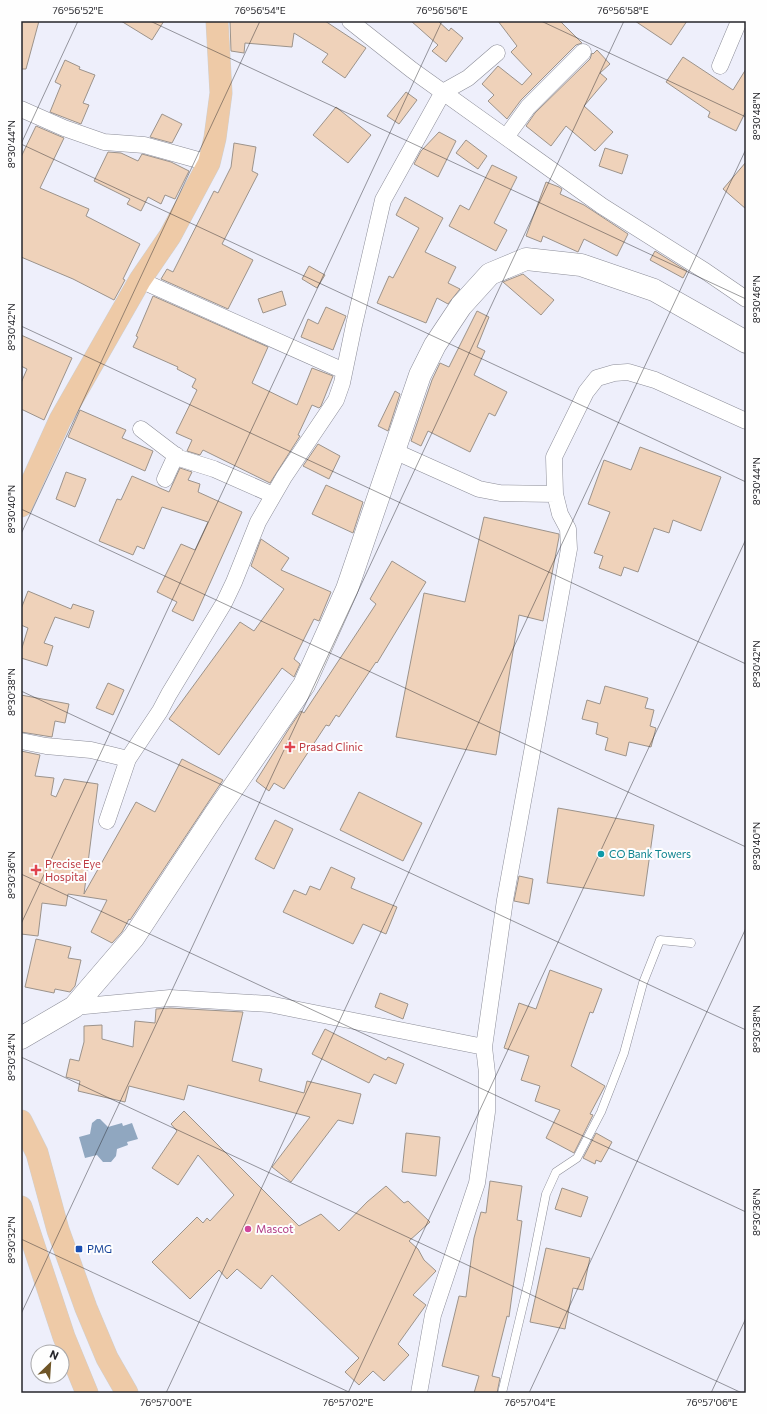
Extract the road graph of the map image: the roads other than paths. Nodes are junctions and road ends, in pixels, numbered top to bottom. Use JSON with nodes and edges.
{"nodes":[{"id":1,"x":216,"y":21,"type":"edge"},
{"id":2,"x":350,"y":21,"type":"edge"},
{"id":3,"x":739,"y":21,"type":"edge"},
{"id":4,"x":583,"y":52,"type":"dead end"},
{"id":5,"x":497,"y":53,"type":"dead end"},
{"id":6,"x":720,"y":66,"type":"dead end"},
{"id":7,"x":444,"y":92,"type":"junction"},
{"id":8,"x":21,"y":108,"type":"edge"},
{"id":9,"x":506,"y":137,"type":"junction"},
{"id":10,"x":209,"y":163,"type":"junction"},
{"id":11,"x":140,"y":280,"type":"junction"},
{"id":12,"x":746,"y":299,"type":"edge"},
{"id":13,"x":746,"y":342,"type":"edge"},
{"id":14,"x":344,"y":371,"type":"junction"},
{"id":15,"x":746,"y":421,"type":"edge"},
{"id":16,"x":141,"y":429,"type":"dead end"},
{"id":17,"x":394,"y":451,"type":"junction"},
{"id":18,"x":176,"y":456,"type":"junction"},
{"id":19,"x":165,"y":479,"type":"dead end"},
{"id":20,"x":555,"y":494,"type":"junction"},
{"id":21,"x":273,"y":495,"type":"junction"},
{"id":22,"x":21,"y":506,"type":"edge"},
{"id":23,"x":21,"y":741,"type":"edge"},
{"id":24,"x":128,"y":759,"type":"junction"},
{"id":25,"x":107,"y":821,"type":"dead end"},
{"id":26,"x":691,"y":943,"type":"dead end"},
{"id":27,"x":74,"y":1007,"type":"junction"},
{"id":28,"x":21,"y":1038,"type":"edge"},
{"id":29,"x":484,"y":1047,"type":"junction"},
{"id":30,"x":21,"y":1121,"type":"edge"},
{"id":31,"x":21,"y":1207,"type":"edge"},
{"id":32,"x":87,"y":1393,"type":"edge"},
{"id":33,"x":127,"y":1393,"type":"edge"},
{"id":34,"x":419,"y":1393,"type":"edge"},
{"id":35,"x":502,"y":1393,"type":"edge"}],
"edges":[{"from":1,"to":10,"type":"main road"},
{"from":2,"to":7,"type":"street"},
{"from":3,"to":6,"type":"street"},
{"from":4,"to":9,"type":"street"},
{"from":5,"to":7,"type":"street"},
{"from":7,"to":9,"type":"street"},
{"from":7,"to":14,"type":"street"},
{"from":8,"to":10,"type":"street"},
{"from":9,"to":12,"type":"street"},
{"from":10,"to":11,"type":"main road"},
{"from":11,"to":14,"type":"street"},
{"from":11,"to":22,"type":"main road"},
{"from":13,"to":17,"type":"street"},
{"from":14,"to":21,"type":"street"},
{"from":15,"to":20,"type":"street"},
{"from":16,"to":18,"type":"street"},
{"from":17,"to":20,"type":"street"},
{"from":17,"to":27,"type":"street"},
{"from":18,"to":19,"type":"street"},
{"from":18,"to":21,"type":"street"},
{"from":20,"to":29,"type":"street"},
{"from":21,"to":24,"type":"street"},
{"from":23,"to":24,"type":"street"},
{"from":24,"to":25,"type":"street"},
{"from":26,"to":35,"type":"lane"},
{"from":27,"to":28,"type":"street"},
{"from":27,"to":29,"type":"street"},
{"from":29,"to":34,"type":"street"},
{"from":30,"to":33,"type":"main road"},
{"from":31,"to":32,"type":"main road"}]}
